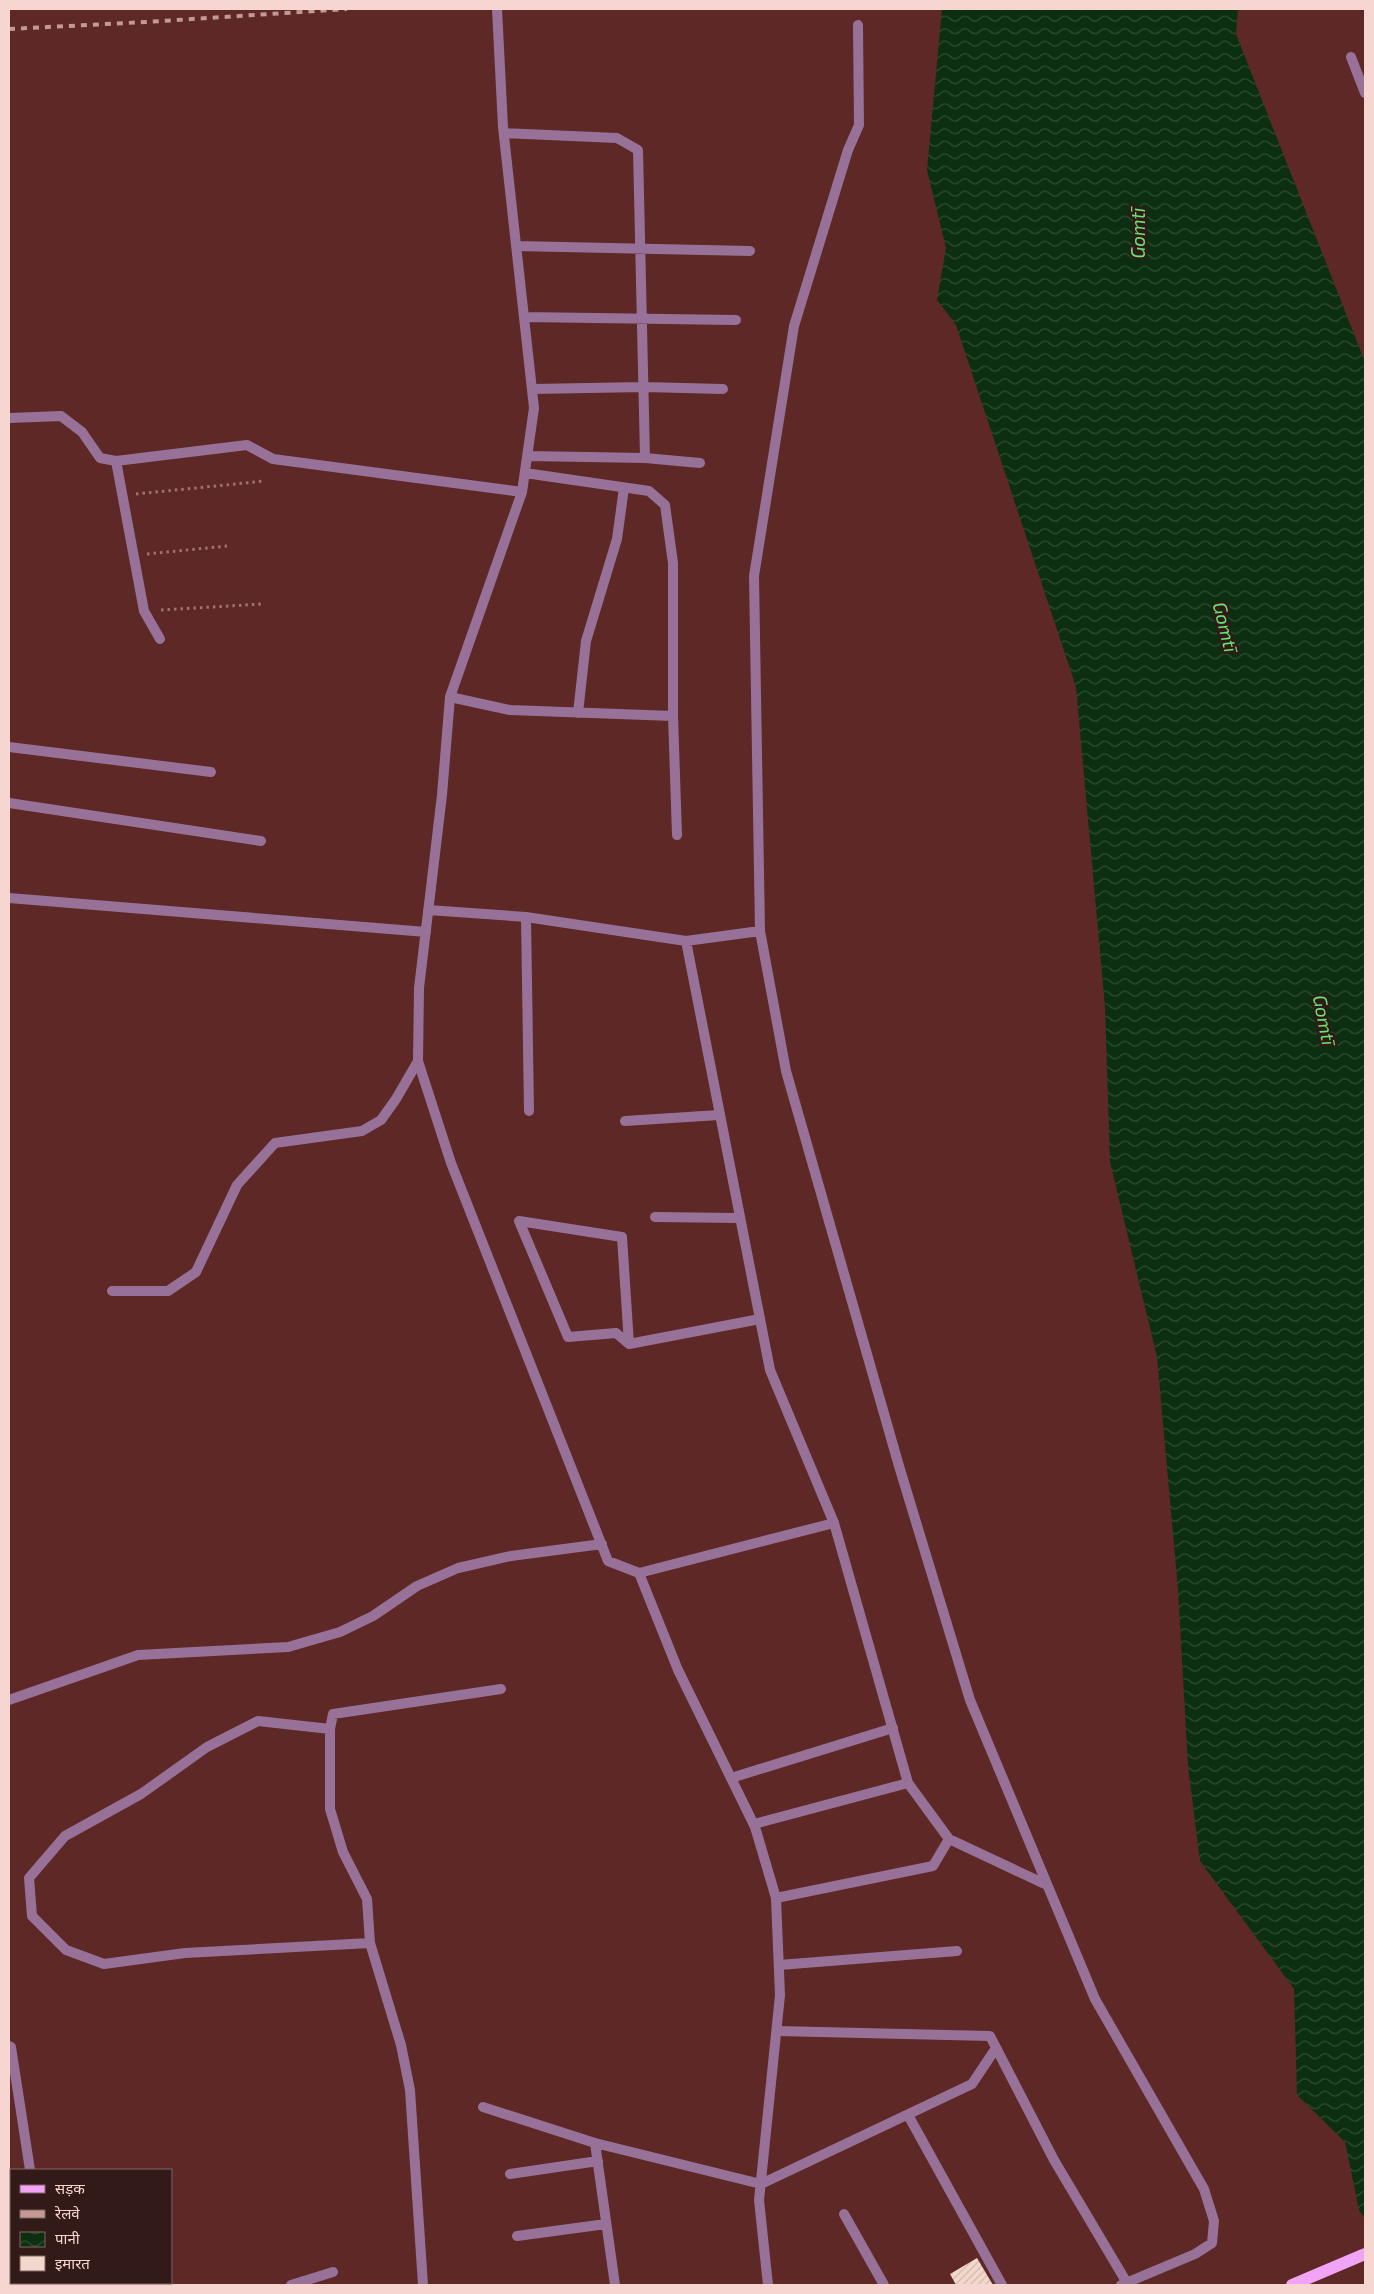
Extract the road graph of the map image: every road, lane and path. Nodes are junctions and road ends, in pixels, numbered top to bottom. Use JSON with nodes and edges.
{"nodes":[{"id":1,"x":497,"y":9,"type":"edge"},
{"id":2,"x":858,"y":25,"type":"dead end"},
{"id":3,"x":1351,"y":57,"type":"dead end"},
{"id":4,"x":1365,"y":93,"type":"edge"},
{"id":5,"x":504,"y":133,"type":"junction"},
{"id":6,"x":516,"y":246,"type":"junction"},
{"id":7,"x":640,"y":249,"type":"junction"},
{"id":8,"x":750,"y":251,"type":"dead end"},
{"id":9,"x":524,"y":317,"type":"junction"},
{"id":10,"x":642,"y":317,"type":"junction"},
{"id":11,"x":736,"y":320,"type":"dead end"},
{"id":12,"x":644,"y":387,"type":"junction"},
{"id":13,"x":532,"y":389,"type":"junction"},
{"id":14,"x":723,"y":389,"type":"dead end"},
{"id":15,"x":9,"y":418,"type":"edge"},
{"id":16,"x":528,"y":456,"type":"junction"},
{"id":17,"x":645,"y":458,"type":"junction"},
{"id":18,"x":116,"y":461,"type":"junction"},
{"id":19,"x":700,"y":463,"type":"dead end"},
{"id":20,"x":525,"y":473,"type":"junction"},
{"id":21,"x":265,"y":481,"type":"dead end"},
{"id":22,"x":624,"y":488,"type":"junction"},
{"id":23,"x":522,"y":492,"type":"junction"},
{"id":24,"x":123,"y":496,"type":"junction"},
{"id":25,"x":227,"y":546,"type":"dead end"},
{"id":26,"x":134,"y":555,"type":"junction"},
{"id":27,"x":262,"y":604,"type":"dead end"},
{"id":28,"x":144,"y":611,"type":"junction"},
{"id":29,"x":160,"y":639,"type":"dead end"},
{"id":30,"x":450,"y":697,"type":"junction"},
{"id":31,"x":578,"y":713,"type":"junction"},
{"id":32,"x":673,"y":716,"type":"junction"},
{"id":33,"x":9,"y":747,"type":"edge"},
{"id":34,"x":211,"y":772,"type":"dead end"},
{"id":35,"x":9,"y":803,"type":"edge"},
{"id":36,"x":677,"y":835,"type":"dead end"},
{"id":37,"x":260,"y":841,"type":"dead end"},
{"id":38,"x":9,"y":898,"type":"edge"},
{"id":39,"x":428,"y":910,"type":"junction"},
{"id":40,"x":526,"y":917,"type":"junction"},
{"id":41,"x":760,"y":931,"type":"junction"},
{"id":42,"x":426,"y":932,"type":"junction"},
{"id":43,"x":686,"y":940,"type":"junction"},
{"id":44,"x":418,"y":1060,"type":"junction"},
{"id":45,"x":529,"y":1111,"type":"dead end"},
{"id":46,"x":719,"y":1115,"type":"junction"},
{"id":47,"x":625,"y":1121,"type":"dead end"},
{"id":48,"x":655,"y":1217,"type":"dead end"},
{"id":49,"x":739,"y":1218,"type":"junction"},
{"id":50,"x":112,"y":1291,"type":"dead end"},
{"id":51,"x":760,"y":1319,"type":"junction"},
{"id":52,"x":628,"y":1344,"type":"junction"},
{"id":53,"x":834,"y":1523,"type":"junction"},
{"id":54,"x":602,"y":1544,"type":"junction"},
{"id":55,"x":639,"y":1573,"type":"junction"},
{"id":56,"x":501,"y":1689,"type":"dead end"},
{"id":57,"x":9,"y":1700,"type":"edge"},
{"id":58,"x":892,"y":1728,"type":"junction"},
{"id":59,"x":330,"y":1729,"type":"junction"},
{"id":60,"x":732,"y":1778,"type":"junction"},
{"id":61,"x":908,"y":1782,"type":"junction"},
{"id":62,"x":754,"y":1824,"type":"junction"},
{"id":63,"x":949,"y":1839,"type":"junction"},
{"id":64,"x":1048,"y":1885,"type":"junction"},
{"id":65,"x":776,"y":1898,"type":"junction"},
{"id":66,"x":370,"y":1943,"type":"junction"},
{"id":67,"x":957,"y":1951,"type":"dead end"},
{"id":68,"x":779,"y":1965,"type":"junction"},
{"id":69,"x":777,"y":2031,"type":"junction"},
{"id":70,"x":9,"y":2046,"type":"edge"},
{"id":71,"x":996,"y":2048,"type":"junction"},
{"id":72,"x":483,"y":2107,"type":"dead end"},
{"id":73,"x":908,"y":2115,"type":"junction"},
{"id":74,"x":595,"y":2143,"type":"junction"},
{"id":75,"x":598,"y":2162,"type":"junction"},
{"id":76,"x":30,"y":2169,"type":"edge"},
{"id":77,"x":510,"y":2174,"type":"dead end"},
{"id":78,"x":761,"y":2184,"type":"junction"},
{"id":79,"x":844,"y":2214,"type":"dead end"},
{"id":80,"x":606,"y":2224,"type":"junction"},
{"id":81,"x":518,"y":2236,"type":"dead end"},
{"id":82,"x":1365,"y":2254,"type":"edge"},
{"id":83,"x":333,"y":2272,"type":"dead end"},
{"id":84,"x":1124,"y":2284,"type":"edge"},
{"id":85,"x":291,"y":2285,"type":"edge"},
{"id":86,"x":423,"y":2285,"type":"edge"},
{"id":87,"x":615,"y":2285,"type":"edge"},
{"id":88,"x":768,"y":2285,"type":"edge"},
{"id":89,"x":884,"y":2285,"type":"edge"},
{"id":90,"x":1002,"y":2285,"type":"edge"},
{"id":91,"x":1292,"y":2285,"type":"edge"}],
"edges":[{"from":1,"to":5,"type":"street"},
{"from":2,"to":41,"type":"street"},
{"from":3,"to":4,"type":"street"},
{"from":5,"to":6,"type":"street"},
{"from":5,"to":7,"type":"street"},
{"from":6,"to":7,"type":"street"},
{"from":6,"to":9,"type":"street"},
{"from":7,"to":8,"type":"street"},
{"from":7,"to":10,"type":"street"},
{"from":9,"to":10,"type":"street"},
{"from":9,"to":13,"type":"street"},
{"from":10,"to":11,"type":"street"},
{"from":10,"to":12,"type":"street"},
{"from":12,"to":13,"type":"street"},
{"from":12,"to":14,"type":"street"},
{"from":12,"to":17,"type":"street"},
{"from":13,"to":16,"type":"street"},
{"from":15,"to":18,"type":"street"},
{"from":16,"to":17,"type":"street"},
{"from":16,"to":20,"type":"street"},
{"from":17,"to":19,"type":"street"},
{"from":18,"to":23,"type":"street"},
{"from":18,"to":24,"type":"street"},
{"from":20,"to":22,"type":"street"},
{"from":20,"to":23,"type":"street"},
{"from":21,"to":24,"type":"path"},
{"from":22,"to":31,"type":"street"},
{"from":22,"to":32,"type":"street"},
{"from":23,"to":30,"type":"street"},
{"from":24,"to":26,"type":"street"},
{"from":25,"to":26,"type":"path"},
{"from":26,"to":28,"type":"street"},
{"from":27,"to":28,"type":"path"},
{"from":28,"to":29,"type":"street"},
{"from":30,"to":31,"type":"street"},
{"from":30,"to":39,"type":"street"},
{"from":31,"to":32,"type":"street"},
{"from":32,"to":36,"type":"street"},
{"from":33,"to":34,"type":"street"},
{"from":35,"to":37,"type":"street"},
{"from":38,"to":42,"type":"street"},
{"from":39,"to":40,"type":"street"},
{"from":39,"to":42,"type":"street"},
{"from":40,"to":43,"type":"street"},
{"from":40,"to":45,"type":"street"},
{"from":41,"to":43,"type":"street"},
{"from":41,"to":64,"type":"street"},
{"from":42,"to":44,"type":"street"},
{"from":43,"to":46,"type":"street"},
{"from":44,"to":50,"type":"street"},
{"from":44,"to":54,"type":"street"},
{"from":46,"to":47,"type":"street"},
{"from":46,"to":49,"type":"street"},
{"from":48,"to":49,"type":"street"},
{"from":49,"to":51,"type":"street"},
{"from":51,"to":52,"type":"street"},
{"from":51,"to":53,"type":"street"},
{"from":52,"to":52,"type":"street"},
{"from":53,"to":55,"type":"street"},
{"from":53,"to":58,"type":"street"},
{"from":54,"to":55,"type":"street"},
{"from":54,"to":57,"type":"street"},
{"from":55,"to":60,"type":"street"},
{"from":56,"to":59,"type":"street"},
{"from":58,"to":60,"type":"street"},
{"from":58,"to":61,"type":"street"},
{"from":59,"to":66,"type":"street"},
{"from":59,"to":66,"type":"street"},
{"from":60,"to":62,"type":"street"},
{"from":61,"to":62,"type":"street"},
{"from":61,"to":63,"type":"street"},
{"from":62,"to":65,"type":"street"},
{"from":63,"to":64,"type":"street"},
{"from":63,"to":65,"type":"street"},
{"from":64,"to":84,"type":"street"},
{"from":65,"to":68,"type":"street"},
{"from":66,"to":86,"type":"street"},
{"from":67,"to":68,"type":"street"},
{"from":68,"to":69,"type":"street"},
{"from":69,"to":71,"type":"street"},
{"from":69,"to":78,"type":"street"},
{"from":70,"to":76,"type":"street"},
{"from":71,"to":73,"type":"street"},
{"from":71,"to":84,"type":"street"},
{"from":72,"to":74,"type":"street"},
{"from":73,"to":78,"type":"street"},
{"from":73,"to":90,"type":"street"},
{"from":74,"to":75,"type":"street"},
{"from":74,"to":78,"type":"street"},
{"from":75,"to":77,"type":"street"},
{"from":75,"to":80,"type":"street"},
{"from":78,"to":88,"type":"street"},
{"from":79,"to":89,"type":"street"},
{"from":80,"to":81,"type":"street"},
{"from":80,"to":87,"type":"street"},
{"from":82,"to":91,"type":"main road"},
{"from":83,"to":85,"type":"street"}]}
